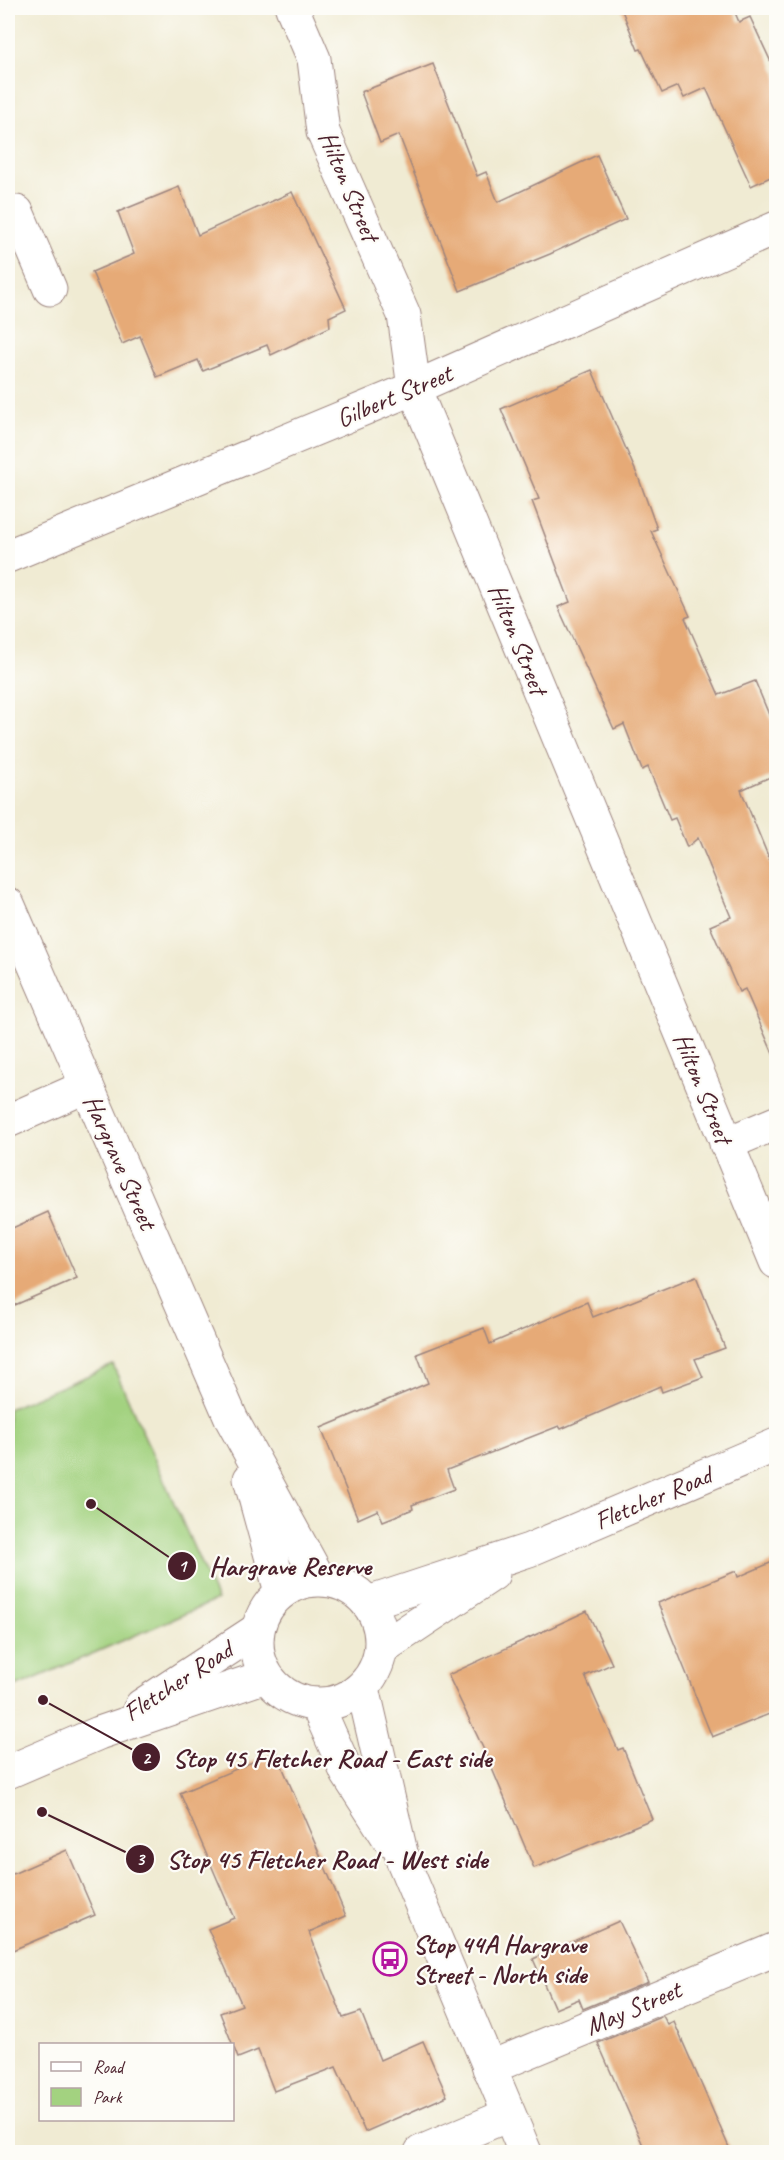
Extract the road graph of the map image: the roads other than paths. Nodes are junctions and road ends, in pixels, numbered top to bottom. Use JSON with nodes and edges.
{"nodes":[{"id":1,"x":292,"y":8,"type":"edge"},
{"id":2,"x":8,"y":217,"type":"edge"},
{"id":3,"x":777,"y":228,"type":"edge"},
{"id":4,"x":50,"y":289,"type":"dead end"},
{"id":5,"x":414,"y":388,"type":"junction"},
{"id":6,"x":8,"y":556,"type":"edge"},
{"id":7,"x":8,"y":904,"type":"edge"},
{"id":8,"x":87,"y":1086,"type":"junction"},
{"id":9,"x":8,"y":1121,"type":"edge"},
{"id":10,"x":777,"y":1124,"type":"edge"},
{"id":11,"x":726,"y":1144,"type":"junction"},
{"id":12,"x":777,"y":1262,"type":"edge"},
{"id":13,"x":232,"y":1420,"type":"junction"},
{"id":14,"x":777,"y":1445,"type":"edge"},
{"id":15,"x":529,"y":1550,"type":"junction"},
{"id":16,"x":319,"y":1579,"type":"junction"},
{"id":17,"x":281,"y":1592,"type":"junction"},
{"id":18,"x":368,"y":1603,"type":"junction"},
{"id":19,"x":257,"y":1630,"type":"junction"},
{"id":20,"x":382,"y":1648,"type":"junction"},
{"id":21,"x":266,"y":1676,"type":"junction"},
{"id":22,"x":363,"y":1688,"type":"junction"},
{"id":23,"x":316,"y":1705,"type":"junction"},
{"id":24,"x":99,"y":1733,"type":"junction"},
{"id":25,"x":8,"y":1772,"type":"edge"},
{"id":26,"x":403,"y":1861,"type":"junction"},
{"id":27,"x":777,"y":1949,"type":"edge"},
{"id":28,"x":489,"y":2068,"type":"junction"},
{"id":29,"x":508,"y":2115,"type":"junction"},
{"id":30,"x":421,"y":2152,"type":"edge"},
{"id":31,"x":525,"y":2152,"type":"edge"}],
"edges":[{"from":1,"to":5,"type":"street","name":"Hilton Street"},
{"from":2,"to":4,"type":"street"},
{"from":3,"to":5,"type":"street","name":"Gilbert Street"},
{"from":5,"to":6,"type":"street","name":"Gilbert Street"},
{"from":5,"to":11,"type":"street","name":"Hilton Street"},
{"from":7,"to":8,"type":"street","name":"Hargrave Street"},
{"from":8,"to":9,"type":"street"},
{"from":8,"to":13,"type":"street","name":"Hargrave Street"},
{"from":10,"to":11,"type":"street"},
{"from":11,"to":12,"type":"street","name":"Hilton Street"},
{"from":13,"to":16,"type":"street","name":"Hargrave Street"},
{"from":13,"to":17,"type":"street","name":"Hargrave Street"},
{"from":14,"to":15,"type":"street","name":"Fletcher Road"},
{"from":15,"to":18,"type":"street","name":"Fletcher Road"},
{"from":15,"to":20,"type":"street","name":"Fletcher Road"},
{"from":16,"to":17,"type":"street"},
{"from":16,"to":18,"type":"street"},
{"from":17,"to":19,"type":"street"},
{"from":18,"to":20,"type":"street"},
{"from":19,"to":21,"type":"street"},
{"from":19,"to":24,"type":"street","name":"Fletcher Road"},
{"from":20,"to":22,"type":"street"},
{"from":21,"to":23,"type":"street"},
{"from":21,"to":24,"type":"street","name":"Fletcher Road"},
{"from":22,"to":23,"type":"street"},
{"from":22,"to":26,"type":"street"},
{"from":23,"to":26,"type":"street"},
{"from":24,"to":25,"type":"street","name":"Fletcher Road"},
{"from":26,"to":28,"type":"street"},
{"from":27,"to":28,"type":"street","name":"May Street"},
{"from":28,"to":29,"type":"street"},
{"from":29,"to":30,"type":"street"},
{"from":29,"to":31,"type":"street"}]}
